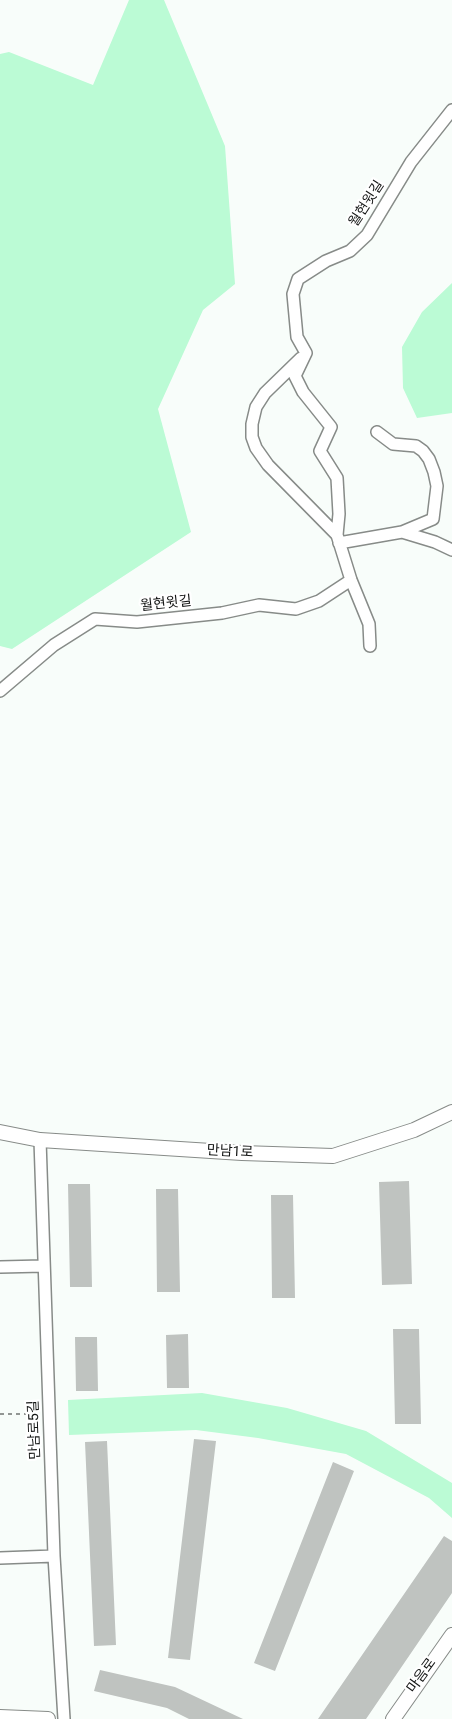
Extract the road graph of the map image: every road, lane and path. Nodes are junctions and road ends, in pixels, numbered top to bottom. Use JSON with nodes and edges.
{"nodes":[{"id":1,"x":452,"y":110,"type":"edge"},
{"id":2,"x":306,"y":353,"type":"junction"},
{"id":3,"x":377,"y":432,"type":"dead end"},
{"id":4,"x":402,"y":532,"type":"junction"},
{"id":5,"x":338,"y":539,"type":"junction"},
{"id":6,"x":452,"y":550,"type":"edge"},
{"id":7,"x":351,"y":580,"type":"junction"},
{"id":8,"x":370,"y":646,"type":"dead end"},
{"id":9,"x":0,"y":691,"type":"edge"},
{"id":10,"x":452,"y":1112,"type":"edge"},
{"id":11,"x":0,"y":1132,"type":"edge"},
{"id":12,"x":40,"y":1140,"type":"junction"},
{"id":13,"x":0,"y":1266,"type":"edge"},
{"id":14,"x":43,"y":1266,"type":"junction"},
{"id":15,"x":0,"y":1414,"type":"edge"},
{"id":16,"x":49,"y":1414,"type":"junction"},
{"id":17,"x":54,"y":1556,"type":"junction"},
{"id":18,"x":0,"y":1558,"type":"edge"},
{"id":19,"x":452,"y":1635,"type":"edge"},
{"id":20,"x":0,"y":1717,"type":"edge"},
{"id":21,"x":48,"y":1719,"type":"edge"},
{"id":22,"x":64,"y":1719,"type":"edge"},
{"id":23,"x":393,"y":1719,"type":"edge"}],
"edges":[{"from":1,"to":2,"type":"street","name":"월현윗길"},
{"from":2,"to":5,"type":"street"},
{"from":2,"to":5,"type":"street"},
{"from":3,"to":4,"type":"street"},
{"from":4,"to":5,"type":"street"},
{"from":4,"to":6,"type":"street"},
{"from":5,"to":7,"type":"street"},
{"from":7,"to":8,"type":"street"},
{"from":7,"to":9,"type":"street","name":"월현윗길"},
{"from":10,"to":12,"type":"street","name":"만남1로"},
{"from":11,"to":12,"type":"street","name":"만남1로"},
{"from":12,"to":14,"type":"street","name":"만남로5길"},
{"from":13,"to":14,"type":"street"},
{"from":14,"to":16,"type":"street","name":"만남로5길"},
{"from":15,"to":16,"type":"path"},
{"from":16,"to":17,"type":"street","name":"만남로5길"},
{"from":17,"to":18,"type":"street"},
{"from":17,"to":22,"type":"street","name":"만남로5길"},
{"from":19,"to":23,"type":"street","name":"마음로"},
{"from":20,"to":21,"type":"street"}]}
